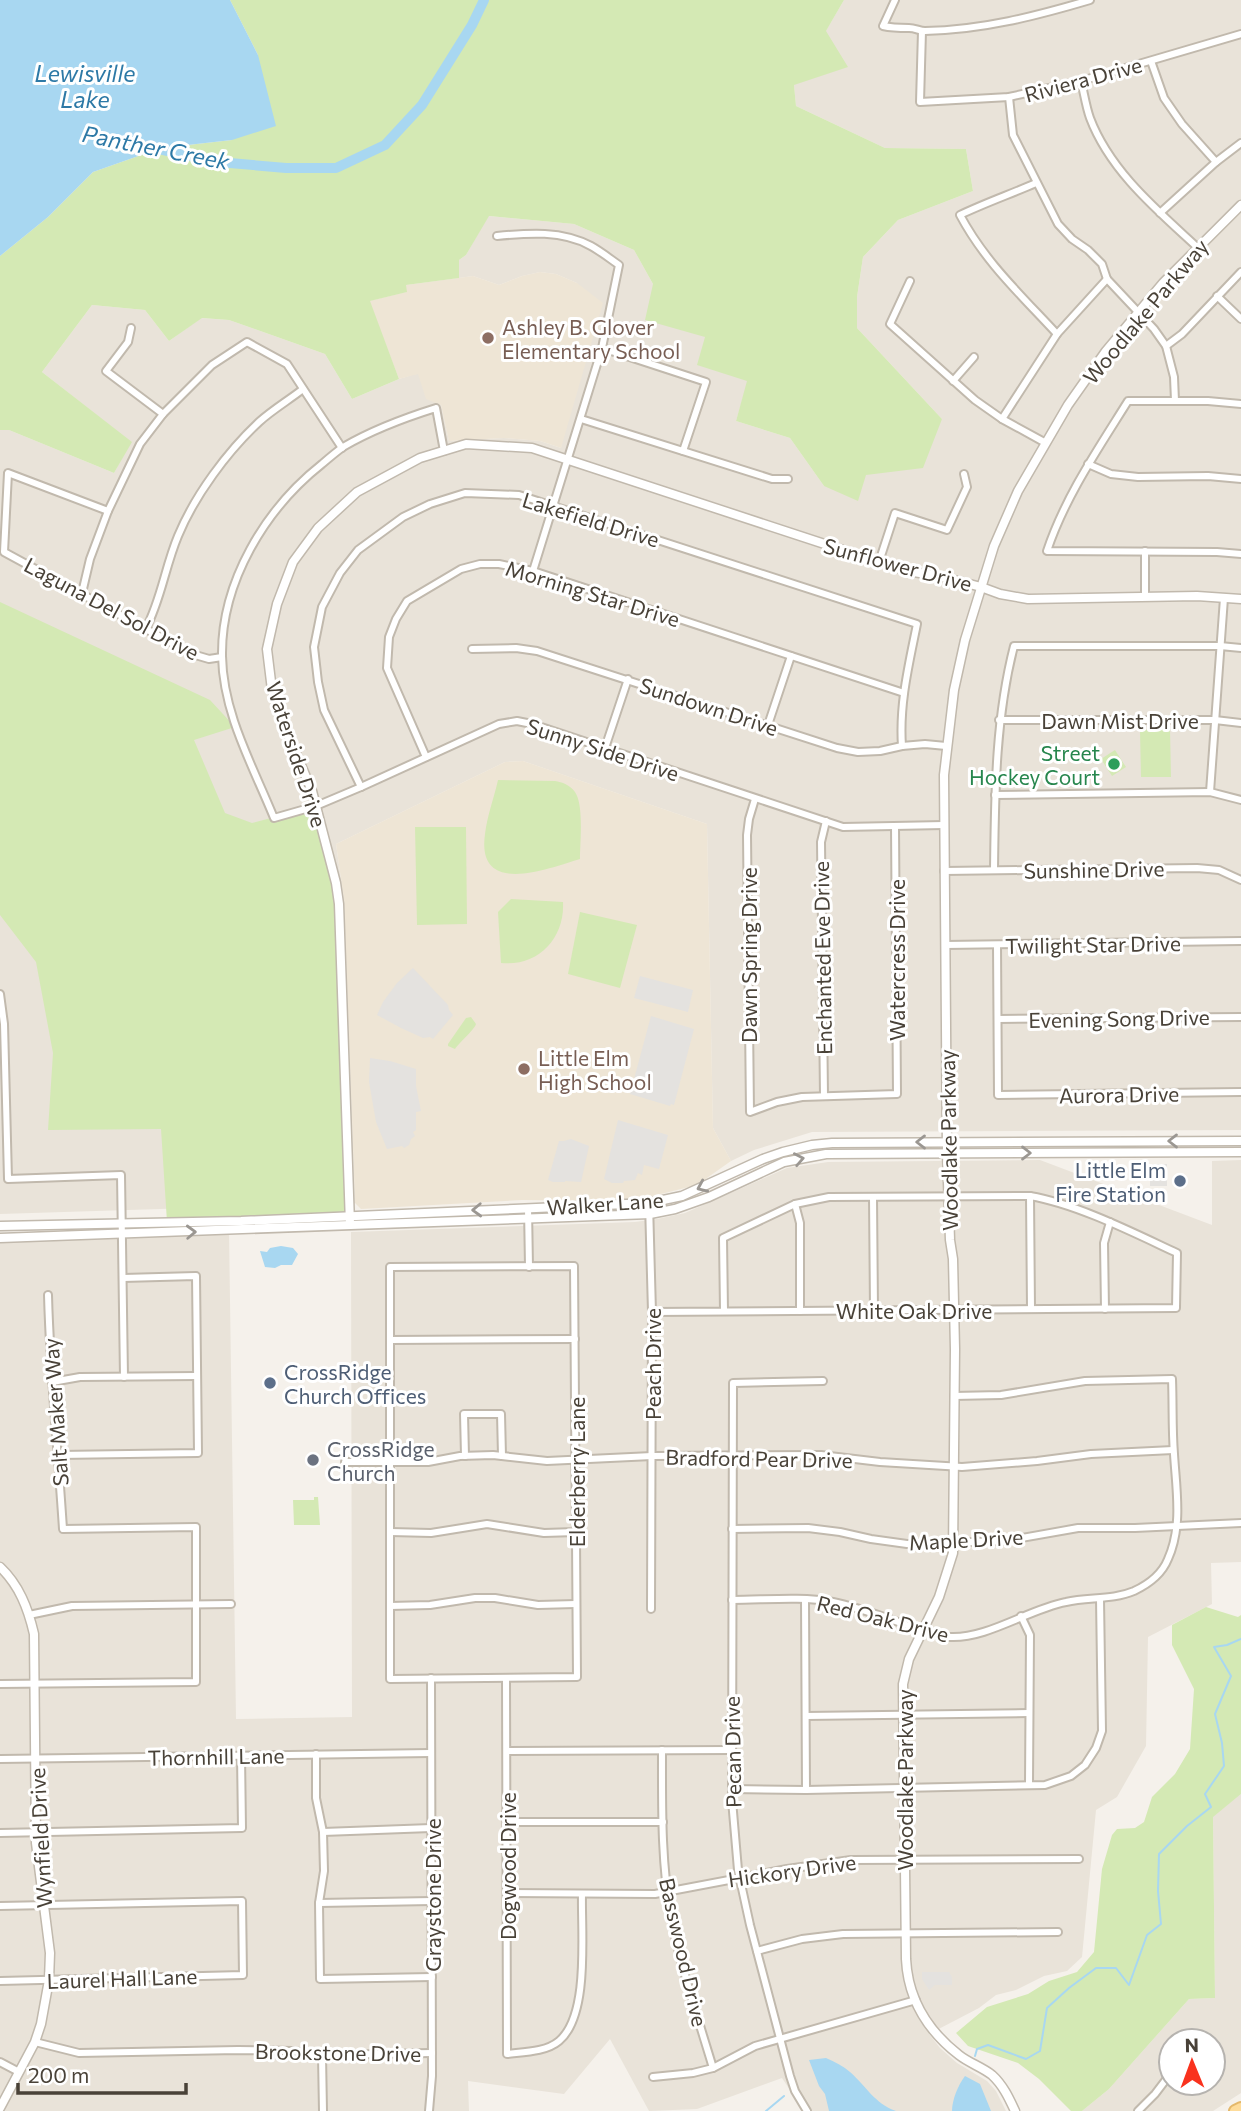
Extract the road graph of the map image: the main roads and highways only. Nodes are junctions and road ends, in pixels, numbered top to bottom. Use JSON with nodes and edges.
{"nodes":[{"id":1,"x":1241,"y":2108,"type":"edge"},
{"id":2,"x":1235,"y":2111,"type":"edge"}],
"edges":[{"from":1,"to":2,"type":"main road"}]}
